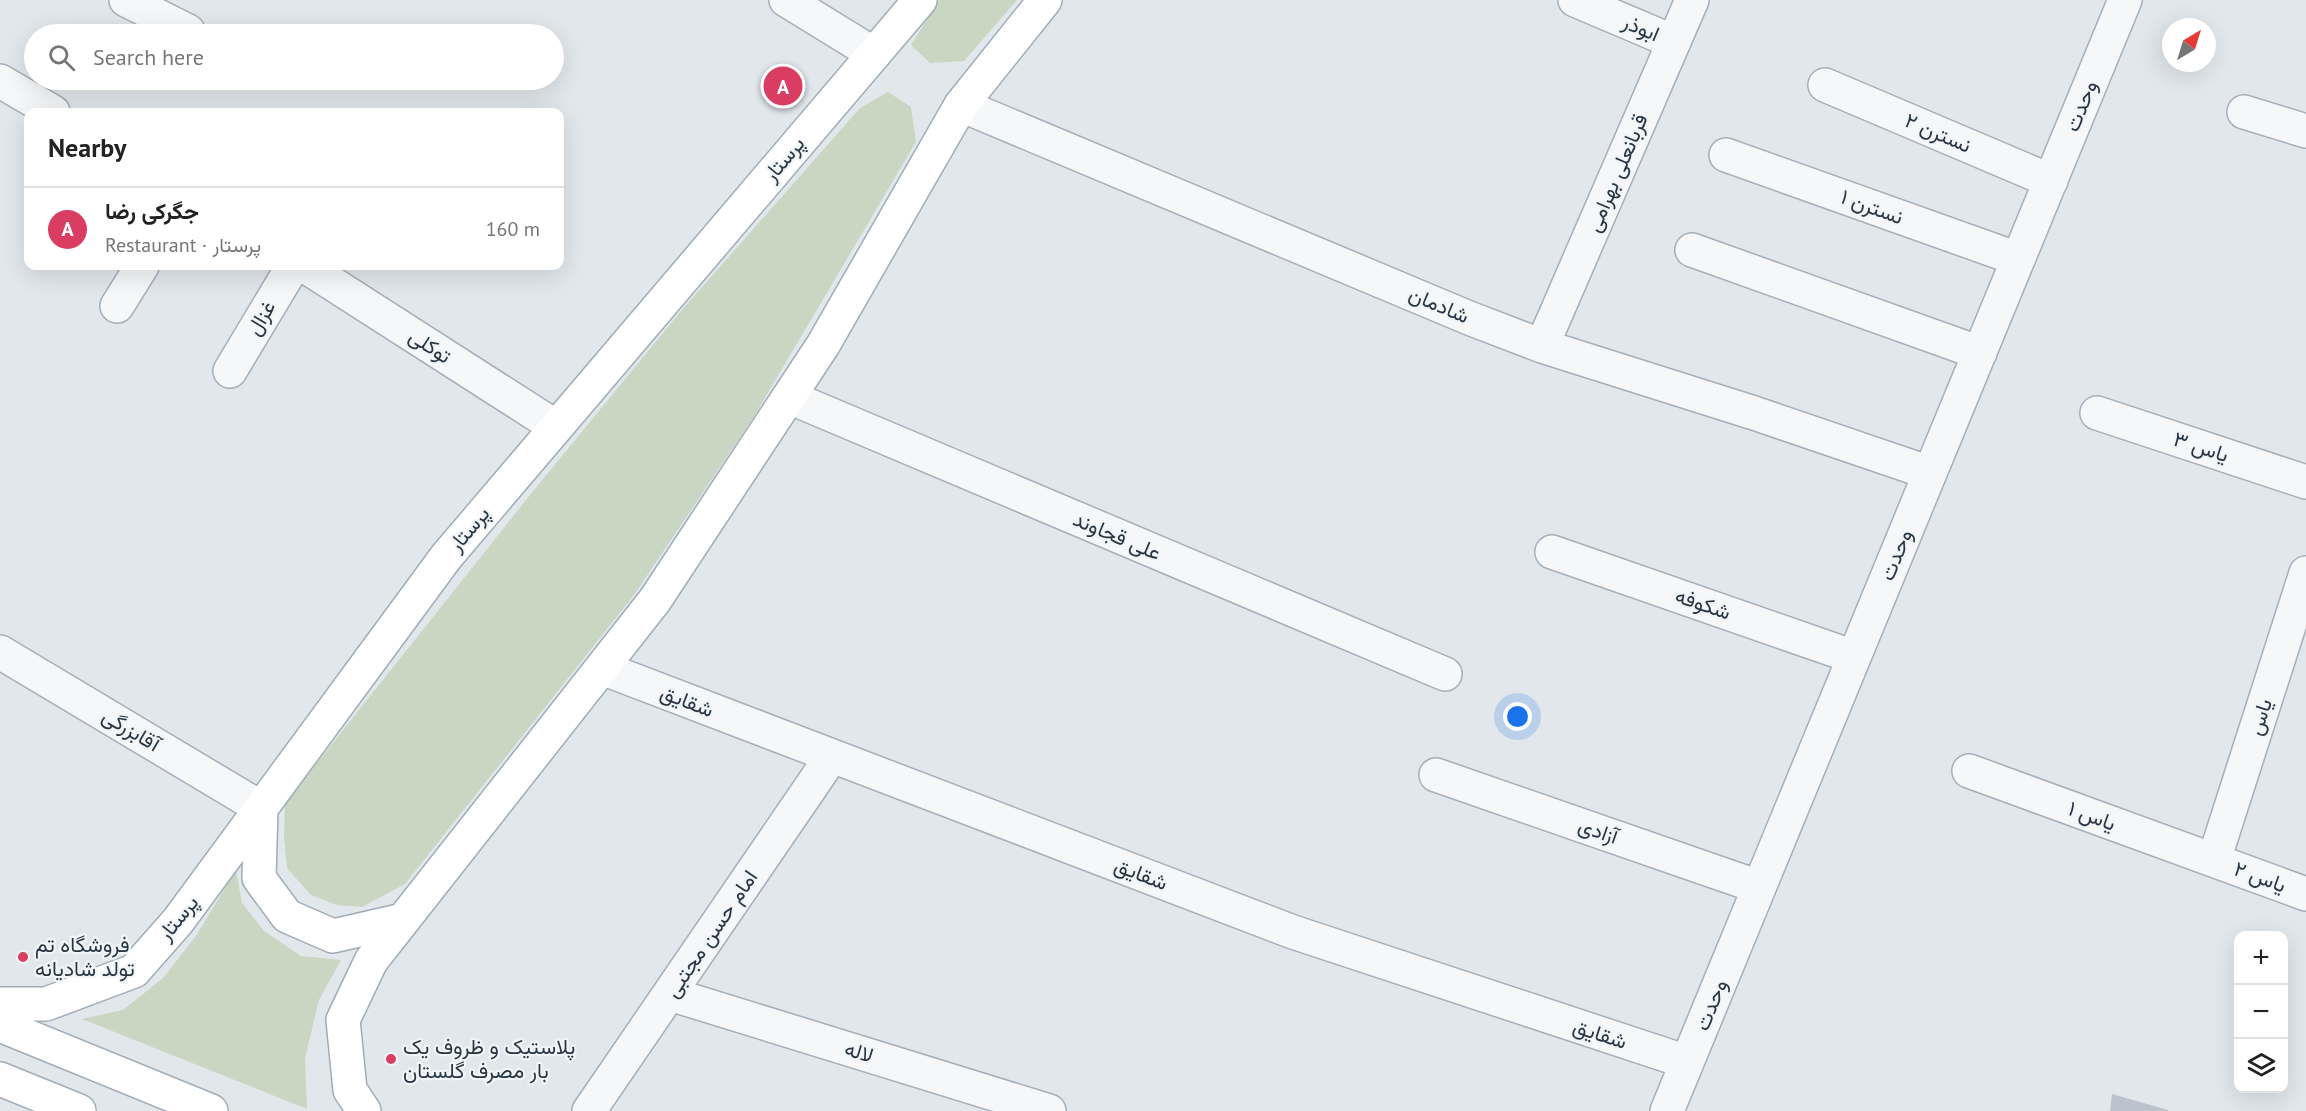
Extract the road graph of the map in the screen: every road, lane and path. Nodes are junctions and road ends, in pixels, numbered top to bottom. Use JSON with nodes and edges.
{"nodes":[{"id":1,"x":126,"y":0,"type":"edge"},
{"id":2,"x":786,"y":0,"type":"edge"},
{"id":3,"x":920,"y":0,"type":"edge"},
{"id":4,"x":1045,"y":0,"type":"edge"},
{"id":5,"x":1575,"y":0,"type":"edge"},
{"id":6,"x":1692,"y":0,"type":"edge"},
{"id":7,"x":2125,"y":0,"type":"edge"},
{"id":8,"x":174,"y":24,"type":"edge"},
{"id":9,"x":1674,"y":42,"type":"junction"},
{"id":10,"x":874,"y":54,"type":"junction"},
{"id":11,"x":0,"y":81,"type":"edge"},
{"id":12,"x":1825,"y":85,"type":"dead end"},
{"id":13,"x":961,"y":105,"type":"junction"},
{"id":14,"x":46,"y":108,"type":"edge"},
{"id":15,"x":2244,"y":112,"type":"dead end"},
{"id":16,"x":2306,"y":131,"type":"edge"},
{"id":17,"x":1726,"y":155,"type":"dead end"},
{"id":18,"x":2051,"y":181,"type":"junction"},
{"id":19,"x":1692,"y":250,"type":"dead end"},
{"id":20,"x":2018,"y":259,"type":"junction"},
{"id":21,"x":140,"y":270,"type":"edge"},
{"id":22,"x":291,"y":270,"type":"edge"},
{"id":23,"x":311,"y":270,"type":"edge"},
{"id":24,"x":117,"y":306,"type":"dead end"},
{"id":25,"x":1542,"y":346,"type":"junction"},
{"id":26,"x":1980,"y":353,"type":"junction"},
{"id":27,"x":230,"y":371,"type":"dead end"},
{"id":28,"x":789,"y":397,"type":"junction"},
{"id":29,"x":2097,"y":413,"type":"dead end"},
{"id":30,"x":556,"y":427,"type":"junction"},
{"id":31,"x":1930,"y":473,"type":"junction"},
{"id":32,"x":2306,"y":482,"type":"edge"},
{"id":33,"x":1552,"y":552,"type":"dead end"},
{"id":34,"x":2306,"y":573,"type":"edge"},
{"id":35,"x":0,"y":652,"type":"edge"},
{"id":36,"x":1854,"y":657,"type":"junction"},
{"id":37,"x":602,"y":668,"type":"junction"},
{"id":38,"x":1445,"y":674,"type":"dead end"},
{"id":39,"x":832,"y":756,"type":"junction"},
{"id":40,"x":1969,"y":771,"type":"dead end"},
{"id":41,"x":1436,"y":774,"type":"dead end"},
{"id":42,"x":261,"y":808,"type":"junction"},
{"id":43,"x":2214,"y":860,"type":"junction"},
{"id":44,"x":1760,"y":887,"type":"junction"},
{"id":45,"x":2306,"y":894,"type":"edge"},
{"id":46,"x":404,"y":920,"type":"junction"},
{"id":47,"x":670,"y":994,"type":"junction"},
{"id":48,"x":0,"y":1004,"type":"edge"},
{"id":49,"x":0,"y":1025,"type":"edge"},
{"id":50,"x":1687,"y":1062,"type":"junction"},
{"id":51,"x":0,"y":1079,"type":"edge"},
{"id":52,"x":78,"y":1111,"type":"edge"},
{"id":53,"x":211,"y":1111,"type":"edge"},
{"id":54,"x":364,"y":1111,"type":"edge"},
{"id":55,"x":589,"y":1111,"type":"edge"},
{"id":56,"x":1049,"y":1111,"type":"edge"},
{"id":57,"x":1667,"y":1111,"type":"edge"}],
"edges":[{"from":1,"to":8,"type":"street"},
{"from":2,"to":10,"type":"street"},
{"from":3,"to":10,"type":"main road","name":"پرستار"},
{"from":4,"to":13,"type":"main road"},
{"from":5,"to":9,"type":"street","name":"ابوذر"},
{"from":6,"to":9,"type":"street","name":"قربانعلی بهرامی"},
{"from":7,"to":18,"type":"street","name":"وحدت"},
{"from":9,"to":25,"type":"street","name":"قربانعلی بهرامی"},
{"from":10,"to":30,"type":"main road","name":"پرستار"},
{"from":11,"to":14,"type":"street"},
{"from":12,"to":18,"type":"street","name":"نسترن ۲"},
{"from":13,"to":25,"type":"street","name":"شادمان"},
{"from":13,"to":28,"type":"main road"},
{"from":15,"to":16,"type":"street"},
{"from":17,"to":20,"type":"street","name":"نسترن ۱"},
{"from":18,"to":20,"type":"street","name":"وحدت"},
{"from":19,"to":26,"type":"street"},
{"from":20,"to":26,"type":"street","name":"وحدت"},
{"from":21,"to":24,"type":"street"},
{"from":22,"to":27,"type":"street","name":"غزال"},
{"from":23,"to":30,"type":"street","name":"توکلی"},
{"from":25,"to":31,"type":"street","name":"شادمان"},
{"from":26,"to":31,"type":"street","name":"وحدت"},
{"from":28,"to":37,"type":"main road"},
{"from":28,"to":38,"type":"street","name":"علی قجاوند"},
{"from":29,"to":32,"type":"street","name":"یاس ۳"},
{"from":30,"to":42,"type":"main road","name":"پرستار"},
{"from":31,"to":36,"type":"street","name":"وحدت"},
{"from":33,"to":36,"type":"street","name":"شکوفه"},
{"from":34,"to":43,"type":"street","name":"یاس"},
{"from":35,"to":42,"type":"street","name":"آقابزرگی"},
{"from":36,"to":44,"type":"street","name":"وحدت"},
{"from":37,"to":39,"type":"street","name":"شقایق"},
{"from":37,"to":46,"type":"main road"},
{"from":39,"to":47,"type":"street","name":"امام حسن مجتبی"},
{"from":39,"to":50,"type":"street","name":"شقایق"},
{"from":40,"to":43,"type":"street","name":"یاس ۱"},
{"from":41,"to":44,"type":"street","name":"آزادی"},
{"from":42,"to":46,"type":"main road"},
{"from":42,"to":48,"type":"main road","name":"پرستار"},
{"from":43,"to":45,"type":"street","name":"یاس ۲"},
{"from":44,"to":50,"type":"street","name":"وحدت"},
{"from":46,"to":54,"type":"main road"},
{"from":47,"to":55,"type":"street","name":"امام حسن مجتبی"},
{"from":47,"to":56,"type":"street","name":"لاله"},
{"from":49,"to":53,"type":"main road"},
{"from":50,"to":57,"type":"street","name":"وحدت"},
{"from":51,"to":52,"type":"main road"}]}
